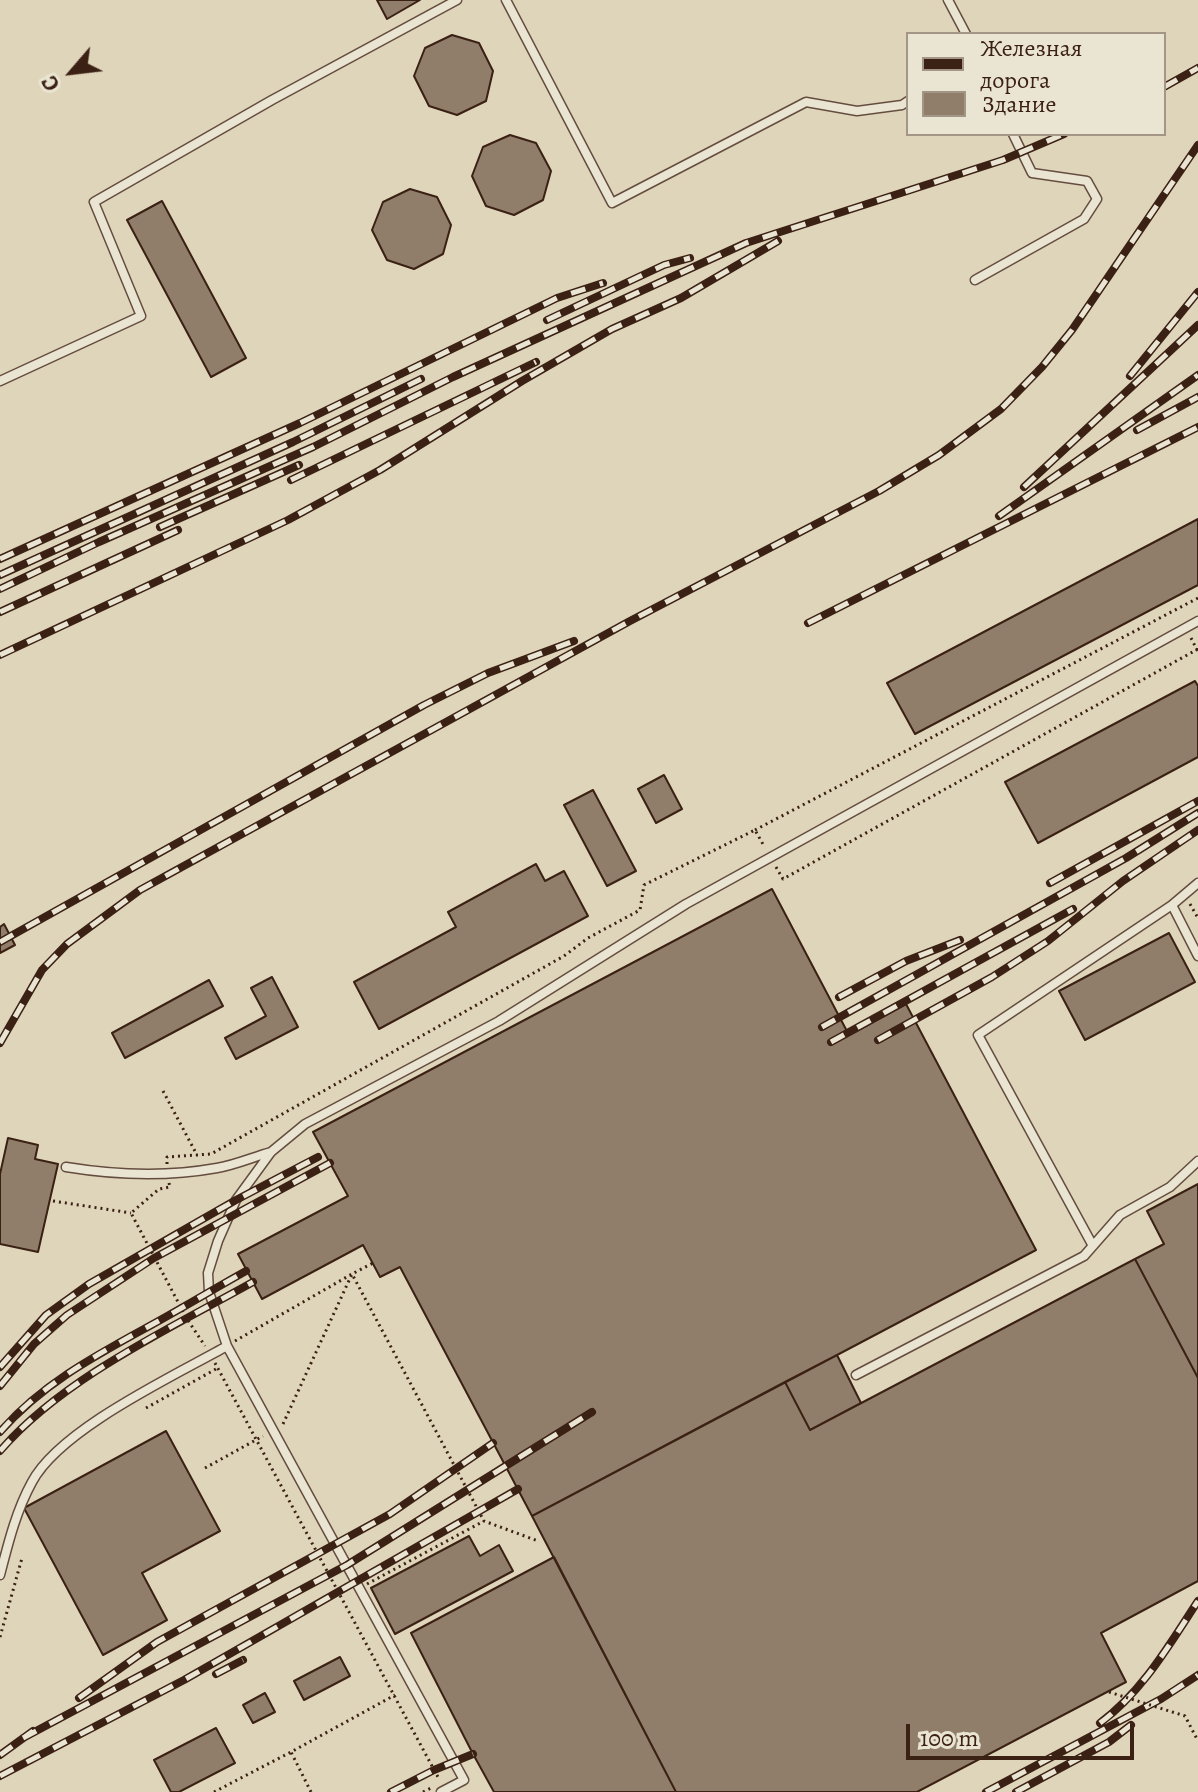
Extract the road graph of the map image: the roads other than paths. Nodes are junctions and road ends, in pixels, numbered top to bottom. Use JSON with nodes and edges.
{"nodes":[{"id":1,"x":457,"y":0,"type":"edge"},
{"id":2,"x":506,"y":0,"type":"edge"},
{"id":3,"x":948,"y":0,"type":"edge"},
{"id":4,"x":965,"y":32,"type":"edge"},
{"id":5,"x":906,"y":102,"type":"edge"},
{"id":6,"x":1014,"y":136,"type":"edge"},
{"id":7,"x":975,"y":280,"type":"dead end"},
{"id":8,"x":0,"y":381,"type":"edge"},
{"id":9,"x":1198,"y":621,"type":"edge"},
{"id":10,"x":1198,"y":883,"type":"edge"},
{"id":11,"x":1172,"y":905,"type":"junction"},
{"id":12,"x":1198,"y":956,"type":"edge"},
{"id":13,"x":271,"y":1152,"type":"junction"},
{"id":14,"x":1198,"y":1161,"type":"edge"},
{"id":15,"x":66,"y":1167,"type":"dead end"},
{"id":16,"x":1093,"y":1246,"type":"junction"},
{"id":17,"x":227,"y":1346,"type":"junction"},
{"id":18,"x":856,"y":1375,"type":"dead end"},
{"id":19,"x":0,"y":1575,"type":"edge"},
{"id":20,"x":441,"y":1792,"type":"edge"}],
"edges":[{"from":1,"to":8,"type":"lane"},
{"from":2,"to":5,"type":"lane"},
{"from":3,"to":4,"type":"lane"},
{"from":6,"to":7,"type":"lane"},
{"from":9,"to":13,"type":"lane"},
{"from":10,"to":11,"type":"lane"},
{"from":11,"to":12,"type":"lane"},
{"from":11,"to":16,"type":"lane"},
{"from":13,"to":15,"type":"lane"},
{"from":13,"to":17,"type":"lane"},
{"from":14,"to":16,"type":"lane"},
{"from":16,"to":18,"type":"lane"},
{"from":17,"to":19,"type":"lane"},
{"from":17,"to":20,"type":"lane"}]}
